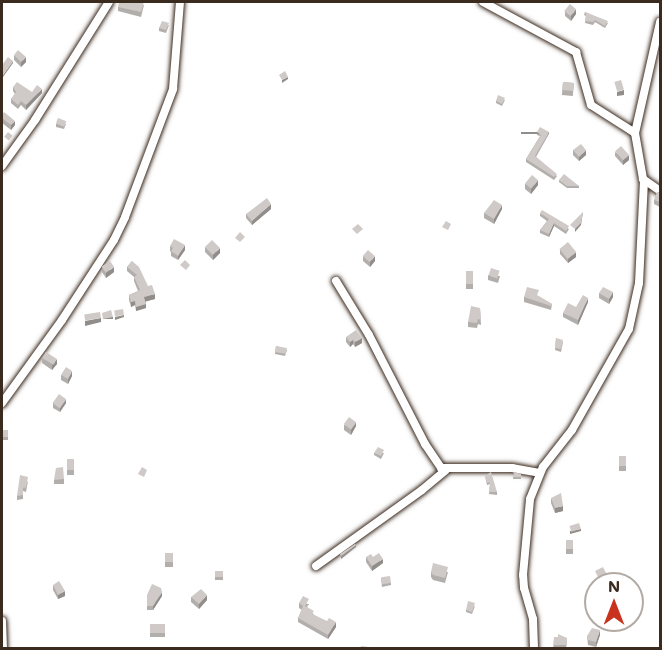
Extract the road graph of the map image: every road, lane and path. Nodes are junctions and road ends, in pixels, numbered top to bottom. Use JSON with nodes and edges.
{"nodes":[{"id":1,"x":109,"y":2,"type":"edge"},
{"id":2,"x":180,"y":2,"type":"edge"},
{"id":3,"x":483,"y":2,"type":"edge"},
{"id":4,"x":660,"y":22,"type":"edge"},
{"id":5,"x":635,"y":134,"type":"junction"},
{"id":6,"x":2,"y":166,"type":"edge"},
{"id":7,"x":644,"y":182,"type":"junction"},
{"id":8,"x":660,"y":191,"type":"edge"},
{"id":9,"x":336,"y":281,"type":"dead end"},
{"id":10,"x":2,"y":403,"type":"edge"},
{"id":11,"x":446,"y":470,"type":"junction"},
{"id":12,"x":540,"y":473,"type":"junction"},
{"id":13,"x":316,"y":566,"type":"dead end"},
{"id":14,"x":2,"y":621,"type":"edge"},
{"id":15,"x":3,"y":648,"type":"edge"},
{"id":16,"x":534,"y":648,"type":"edge"}],
"edges":[{"from":1,"to":6,"type":"street"},
{"from":2,"to":10,"type":"street"},
{"from":3,"to":5,"type":"street"},
{"from":4,"to":5,"type":"street"},
{"from":5,"to":7,"type":"street"},
{"from":7,"to":8,"type":"street"},
{"from":7,"to":12,"type":"street"},
{"from":9,"to":11,"type":"street"},
{"from":11,"to":12,"type":"street"},
{"from":11,"to":13,"type":"street"},
{"from":12,"to":16,"type":"street"},
{"from":14,"to":15,"type":"street"}]}
